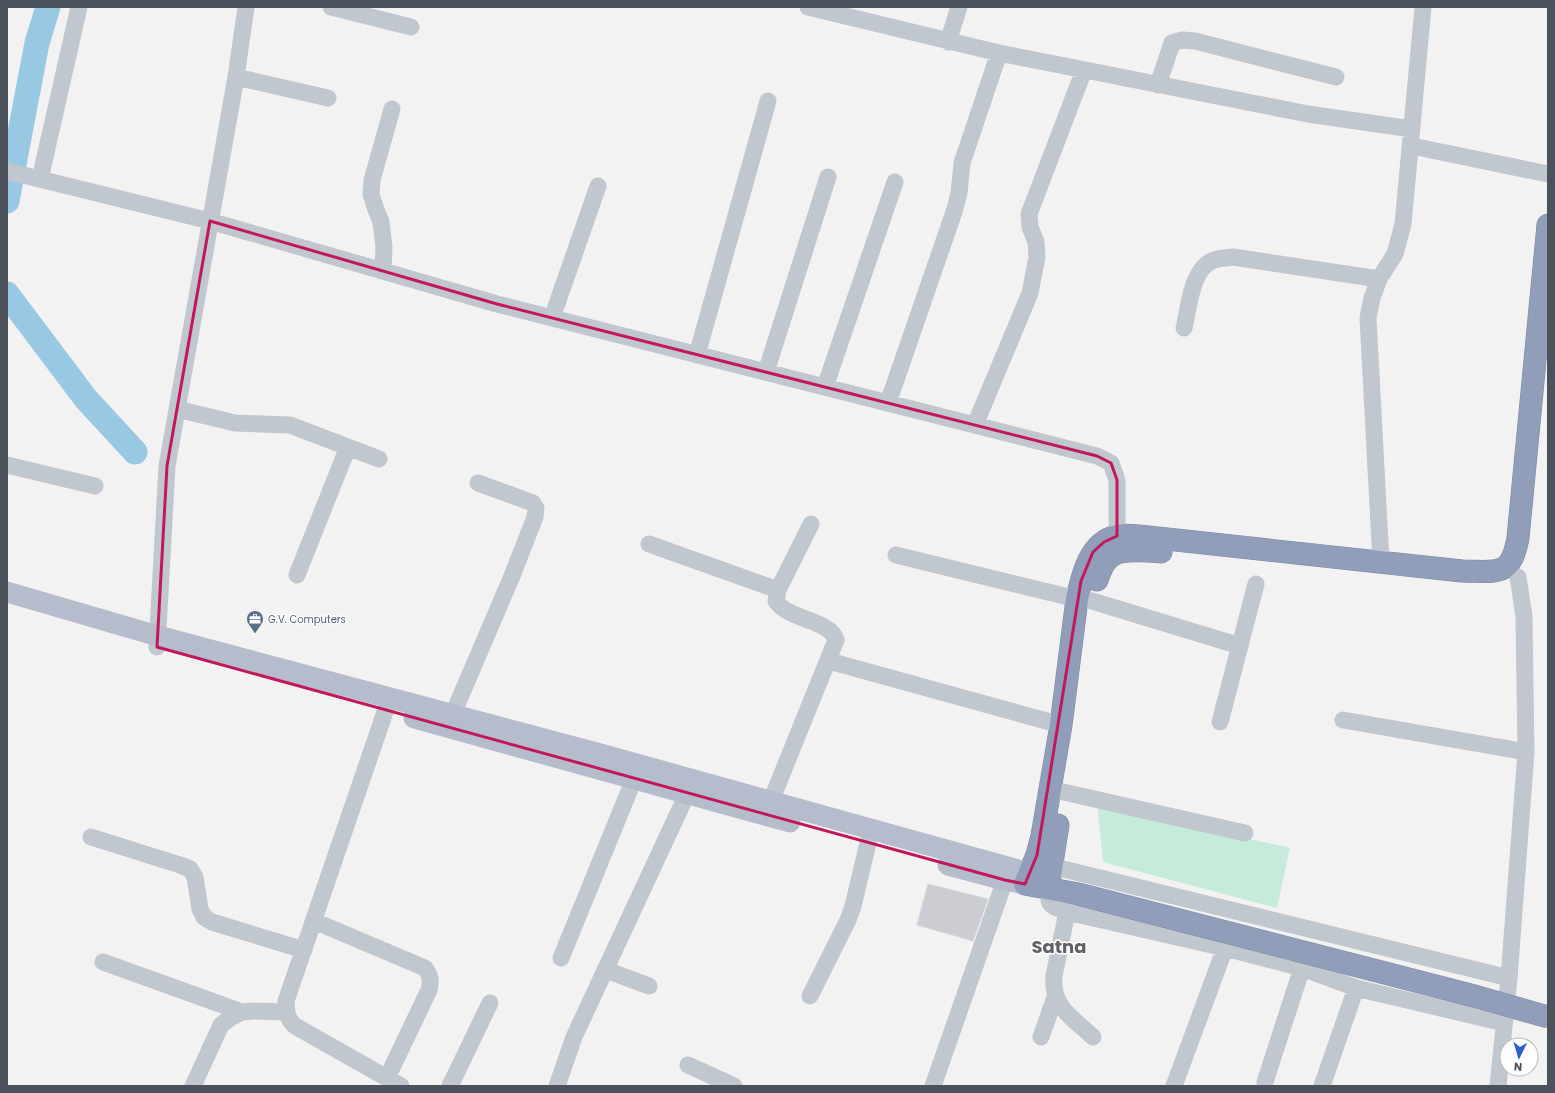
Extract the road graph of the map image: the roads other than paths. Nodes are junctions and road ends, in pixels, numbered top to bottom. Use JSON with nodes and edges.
{"nodes":[{"id":1,"x":79,"y":7,"type":"edge"},
{"id":2,"x":246,"y":7,"type":"edge"},
{"id":3,"x":331,"y":7,"type":"edge"},
{"id":4,"x":808,"y":7,"type":"edge"},
{"id":5,"x":959,"y":7,"type":"edge"},
{"id":6,"x":1423,"y":7,"type":"edge"},
{"id":7,"x":411,"y":27,"type":"dead end"},
{"id":8,"x":948,"y":42,"type":"junction"},
{"id":9,"x":999,"y":53,"type":"junction"},
{"id":10,"x":1084,"y":70,"type":"junction"},
{"id":11,"x":236,"y":77,"type":"junction"},
{"id":12,"x":1336,"y":77,"type":"dead end"},
{"id":13,"x":1158,"y":85,"type":"junction"},
{"id":14,"x":328,"y":98,"type":"dead end"},
{"id":15,"x":768,"y":101,"type":"dead end"},
{"id":16,"x":392,"y":109,"type":"dead end"},
{"id":17,"x":1412,"y":129,"type":"junction"},
{"id":18,"x":1412,"y":146,"type":"junction"},
{"id":19,"x":7,"y":171,"type":"edge"},
{"id":20,"x":1548,"y":174,"type":"edge"},
{"id":21,"x":828,"y":177,"type":"dead end"},
{"id":22,"x":35,"y":178,"type":"junction"},
{"id":23,"x":895,"y":182,"type":"dead end"},
{"id":24,"x":598,"y":186,"type":"dead end"},
{"id":25,"x":210,"y":221,"type":"junction"},
{"id":26,"x":1548,"y":225,"type":"edge"},
{"id":27,"x":383,"y":271,"type":"junction"},
{"id":28,"x":1380,"y":279,"type":"junction"},
{"id":29,"x":552,"y":318,"type":"junction"},
{"id":30,"x":1184,"y":328,"type":"dead end"},
{"id":31,"x":697,"y":355,"type":"junction"},
{"id":32,"x":1548,"y":366,"type":"edge"},
{"id":33,"x":766,"y":372,"type":"junction"},
{"id":34,"x":825,"y":387,"type":"junction"},
{"id":35,"x":888,"y":403,"type":"junction"},
{"id":36,"x":177,"y":409,"type":"junction"},
{"id":37,"x":975,"y":425,"type":"junction"},
{"id":38,"x":348,"y":447,"type":"junction"},
{"id":39,"x":379,"y":460,"type":"dead end"},
{"id":40,"x":7,"y":465,"type":"edge"},
{"id":41,"x":478,"y":483,"type":"dead end"},
{"id":42,"x":95,"y":486,"type":"dead end"},
{"id":43,"x":811,"y":524,"type":"dead end"},
{"id":44,"x":1117,"y":536,"type":"junction"},
{"id":45,"x":649,"y":544,"type":"dead end"},
{"id":46,"x":896,"y":555,"type":"dead end"},
{"id":47,"x":1381,"y":562,"type":"junction"},
{"id":48,"x":297,"y":575,"type":"dead end"},
{"id":49,"x":1518,"y":577,"type":"junction"},
{"id":50,"x":1256,"y":584,"type":"dead end"},
{"id":51,"x":778,"y":590,"type":"junction"},
{"id":52,"x":7,"y":592,"type":"edge"},
{"id":53,"x":1084,"y":600,"type":"junction"},
{"id":54,"x":7,"y":604,"type":"edge"},
{"id":55,"x":72,"y":616,"type":"junction"},
{"id":56,"x":157,"y":642,"type":"junction"},
{"id":57,"x":1240,"y":646,"type":"junction"},
{"id":58,"x":829,"y":661,"type":"junction"},
{"id":59,"x":386,"y":709,"type":"junction"},
{"id":60,"x":453,"y":714,"type":"junction"},
{"id":61,"x":1343,"y":720,"type":"dead end"},
{"id":62,"x":1220,"y":722,"type":"dead end"},
{"id":63,"x":1061,"y":724,"type":"junction"},
{"id":64,"x":1526,"y":752,"type":"junction"},
{"id":65,"x":634,"y":779,"type":"junction"},
{"id":66,"x":1056,"y":790,"type":"junction"},
{"id":67,"x":687,"y":794,"type":"junction"},
{"id":68,"x":771,"y":801,"type":"junction"},
{"id":69,"x":1245,"y":833,"type":"dead end"},
{"id":70,"x":91,"y":837,"type":"dead end"},
{"id":71,"x":868,"y":843,"type":"junction"},
{"id":72,"x":1035,"y":878,"type":"junction"},
{"id":73,"x":1071,"y":899,"type":"junction"},
{"id":74,"x":314,"y":921,"type":"junction"},
{"id":75,"x":1225,"y":948,"type":"junction"},
{"id":76,"x":304,"y":950,"type":"junction"},
{"id":77,"x":561,"y":958,"type":"dead end"},
{"id":78,"x":103,"y":962,"type":"dead end"},
{"id":79,"x":1302,"y":968,"type":"junction"},
{"id":80,"x":606,"y":970,"type":"junction"},
{"id":81,"x":1508,"y":978,"type":"junction"},
{"id":82,"x":649,"y":986,"type":"dead end"},
{"id":83,"x":1356,"y":988,"type":"junction"},
{"id":84,"x":810,"y":996,"type":"dead end"},
{"id":85,"x":1055,"y":997,"type":"junction"},
{"id":86,"x":490,"y":1003,"type":"dead end"},
{"id":87,"x":242,"y":1012,"type":"junction"},
{"id":88,"x":287,"y":1012,"type":"junction"},
{"id":89,"x":1548,"y":1017,"type":"edge"},
{"id":90,"x":1504,"y":1023,"type":"junction"},
{"id":91,"x":1041,"y":1036,"type":"dead end"},
{"id":92,"x":1093,"y":1037,"type":"dead end"},
{"id":93,"x":688,"y":1065,"type":"dead end"},
{"id":94,"x":386,"y":1078,"type":"junction"},
{"id":95,"x":1265,"y":1082,"type":"dead end"},
{"id":96,"x":193,"y":1086,"type":"edge"},
{"id":97,"x":401,"y":1086,"type":"edge"},
{"id":98,"x":450,"y":1086,"type":"edge"},
{"id":99,"x":557,"y":1086,"type":"edge"},
{"id":100,"x":734,"y":1086,"type":"edge"},
{"id":101,"x":933,"y":1086,"type":"edge"},
{"id":102,"x":1174,"y":1086,"type":"edge"},
{"id":103,"x":1322,"y":1086,"type":"edge"},
{"id":104,"x":1498,"y":1086,"type":"edge"}],
"edges":[{"from":1,"to":22,"type":"street"},
{"from":2,"to":11,"type":"street"},
{"from":3,"to":7,"type":"street"},
{"from":4,"to":8,"type":"street"},
{"from":5,"to":8,"type":"street"},
{"from":6,"to":17,"type":"street"},
{"from":8,"to":9,"type":"street"},
{"from":9,"to":10,"type":"street"},
{"from":9,"to":35,"type":"street"},
{"from":10,"to":13,"type":"street"},
{"from":10,"to":37,"type":"street"},
{"from":11,"to":14,"type":"street"},
{"from":11,"to":25,"type":"street"},
{"from":12,"to":13,"type":"street"},
{"from":13,"to":17,"type":"street"},
{"from":15,"to":31,"type":"street"},
{"from":16,"to":27,"type":"street"},
{"from":17,"to":18,"type":"street"},
{"from":18,"to":20,"type":"street"},
{"from":18,"to":28,"type":"street"},
{"from":19,"to":22,"type":"street"},
{"from":21,"to":33,"type":"street"},
{"from":22,"to":25,"type":"street"},
{"from":23,"to":34,"type":"street"},
{"from":24,"to":29,"type":"street"},
{"from":25,"to":27,"type":"street"},
{"from":25,"to":36,"type":"street"},
{"from":26,"to":47,"type":"highway"},
{"from":27,"to":29,"type":"street"},
{"from":28,"to":30,"type":"street"},
{"from":28,"to":47,"type":"street"},
{"from":29,"to":31,"type":"street"},
{"from":31,"to":33,"type":"street"},
{"from":32,"to":49,"type":"highway"},
{"from":33,"to":34,"type":"street"},
{"from":34,"to":35,"type":"street"},
{"from":35,"to":37,"type":"street"},
{"from":36,"to":38,"type":"street"},
{"from":36,"to":56,"type":"street"},
{"from":37,"to":44,"type":"street"},
{"from":38,"to":39,"type":"street"},
{"from":38,"to":48,"type":"street"},
{"from":40,"to":42,"type":"street"},
{"from":41,"to":60,"type":"street"},
{"from":43,"to":51,"type":"street"},
{"from":44,"to":47,"type":"highway"},
{"from":44,"to":53,"type":"highway"},
{"from":45,"to":51,"type":"street"},
{"from":46,"to":53,"type":"street"},
{"from":49,"to":53,"type":"highway"},
{"from":49,"to":64,"type":"street"},
{"from":50,"to":57,"type":"street"},
{"from":51,"to":58,"type":"street"},
{"from":52,"to":55,"type":"main road"},
{"from":53,"to":57,"type":"street"},
{"from":53,"to":63,"type":"highway"},
{"from":53,"to":66,"type":"highway"},
{"from":54,"to":55,"type":"main road"},
{"from":55,"to":56,"type":"main road"},
{"from":56,"to":59,"type":"main road"},
{"from":56,"to":60,"type":"main road"},
{"from":57,"to":62,"type":"street"},
{"from":58,"to":63,"type":"street"},
{"from":58,"to":68,"type":"street"},
{"from":59,"to":65,"type":"main road"},
{"from":59,"to":74,"type":"street"},
{"from":60,"to":68,"type":"main road"},
{"from":61,"to":64,"type":"street"},
{"from":63,"to":66,"type":"highway"},
{"from":64,"to":81,"type":"street"},
{"from":65,"to":67,"type":"main road"},
{"from":65,"to":77,"type":"street"},
{"from":66,"to":69,"type":"street"},
{"from":66,"to":72,"type":"highway"},
{"from":67,"to":71,"type":"main road"},
{"from":67,"to":80,"type":"street"},
{"from":68,"to":72,"type":"main road"},
{"from":70,"to":76,"type":"street"},
{"from":71,"to":72,"type":"main road"},
{"from":71,"to":84,"type":"street"},
{"from":72,"to":73,"type":"highway"},
{"from":72,"to":81,"type":"street"},
{"from":72,"to":101,"type":"street"},
{"from":73,"to":75,"type":"street"},
{"from":73,"to":85,"type":"street"},
{"from":73,"to":89,"type":"highway","bridge":true},
{"from":74,"to":76,"type":"street"},
{"from":74,"to":94,"type":"street"},
{"from":75,"to":79,"type":"street"},
{"from":75,"to":102,"type":"street"},
{"from":76,"to":88,"type":"street"},
{"from":78,"to":87,"type":"street"},
{"from":79,"to":83,"type":"street"},
{"from":79,"to":95,"type":"street"},
{"from":80,"to":82,"type":"street"},
{"from":80,"to":99,"type":"street"},
{"from":81,"to":90,"type":"street"},
{"from":83,"to":90,"type":"street"},
{"from":83,"to":103,"type":"street"},
{"from":85,"to":91,"type":"street"},
{"from":85,"to":92,"type":"street"},
{"from":86,"to":98,"type":"street"},
{"from":87,"to":88,"type":"street"},
{"from":87,"to":96,"type":"street"},
{"from":88,"to":94,"type":"street"},
{"from":90,"to":104,"type":"street"},
{"from":93,"to":100,"type":"street"},
{"from":94,"to":97,"type":"street"}]}
